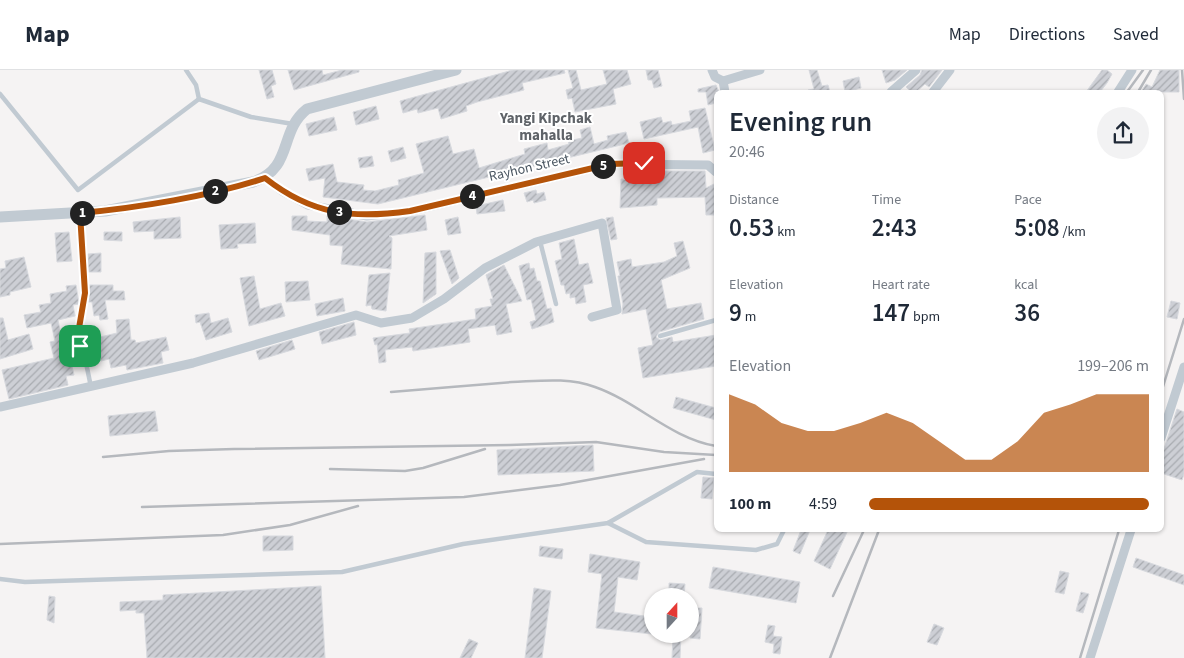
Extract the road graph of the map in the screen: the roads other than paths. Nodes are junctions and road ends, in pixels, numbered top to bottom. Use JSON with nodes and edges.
{"nodes":[{"id":1,"x":186,"y":70,"type":"edge"},
{"id":2,"x":456,"y":70,"type":"edge"},
{"id":3,"x":712,"y":70,"type":"edge"},
{"id":4,"x":760,"y":70,"type":"edge"},
{"id":5,"x":916,"y":70,"type":"edge"},
{"id":6,"x":950,"y":70,"type":"edge"},
{"id":7,"x":1132,"y":70,"type":"edge"},
{"id":8,"x":723,"y":81,"type":"junction"},
{"id":9,"x":725,"y":90,"type":"edge"},
{"id":10,"x":893,"y":90,"type":"edge"},
{"id":11,"x":935,"y":90,"type":"edge"},
{"id":12,"x":1119,"y":90,"type":"edge"},
{"id":13,"x":0,"y":94,"type":"edge"},
{"id":14,"x":198,"y":98,"type":"junction"},
{"id":15,"x":293,"y":124,"type":"junction"},
{"id":16,"x":712,"y":162,"type":"edge"},
{"id":17,"x":265,"y":178,"type":"junction"},
{"id":18,"x":80,"y":213,"type":"junction"},
{"id":19,"x":0,"y":217,"type":"edge"},
{"id":20,"x":540,"y":240,"type":"junction"},
{"id":21,"x":556,"y":304,"type":"dead end"},
{"id":22,"x":592,"y":317,"type":"dead end"},
{"id":23,"x":714,"y":321,"type":"edge"},
{"id":24,"x":660,"y":336,"type":"dead end"},
{"id":25,"x":1184,"y":367,"type":"edge"},
{"id":26,"x":91,"y":387,"type":"junction"},
{"id":27,"x":0,"y":407,"type":"edge"},
{"id":28,"x":1164,"y":429,"type":"edge"},
{"id":29,"x":714,"y":474,"type":"edge"},
{"id":30,"x":608,"y":523,"type":"junction"},
{"id":31,"x":783,"y":532,"type":"edge"},
{"id":32,"x":1131,"y":532,"type":"edge"},
{"id":33,"x":0,"y":579,"type":"edge"},
{"id":34,"x":1090,"y":658,"type":"edge"}],
"edges":[{"from":1,"to":14,"type":"lane"},
{"from":2,"to":15,"type":"street"},
{"from":3,"to":8,"type":"street"},
{"from":4,"to":8,"type":"street"},
{"from":5,"to":10,"type":"street"},
{"from":6,"to":11,"type":"street"},
{"from":7,"to":12,"type":"street"},
{"from":8,"to":9,"type":"street"},
{"from":13,"to":14,"type":"lane"},
{"from":14,"to":15,"type":"lane"},
{"from":15,"to":17,"type":"street"},
{"from":16,"to":17,"type":"street","name":"Rayhon Street"},
{"from":17,"to":18,"type":"street"},
{"from":18,"to":19,"type":"street"},
{"from":18,"to":26,"type":"lane"},
{"from":20,"to":21,"type":"lane"},
{"from":20,"to":22,"type":"street"},
{"from":20,"to":26,"type":"street"},
{"from":23,"to":24,"type":"lane"},
{"from":25,"to":28,"type":"street"},
{"from":26,"to":27,"type":"street"},
{"from":29,"to":30,"type":"lane"},
{"from":30,"to":31,"type":"lane"},
{"from":30,"to":33,"type":"lane"},
{"from":32,"to":34,"type":"street"}]}
